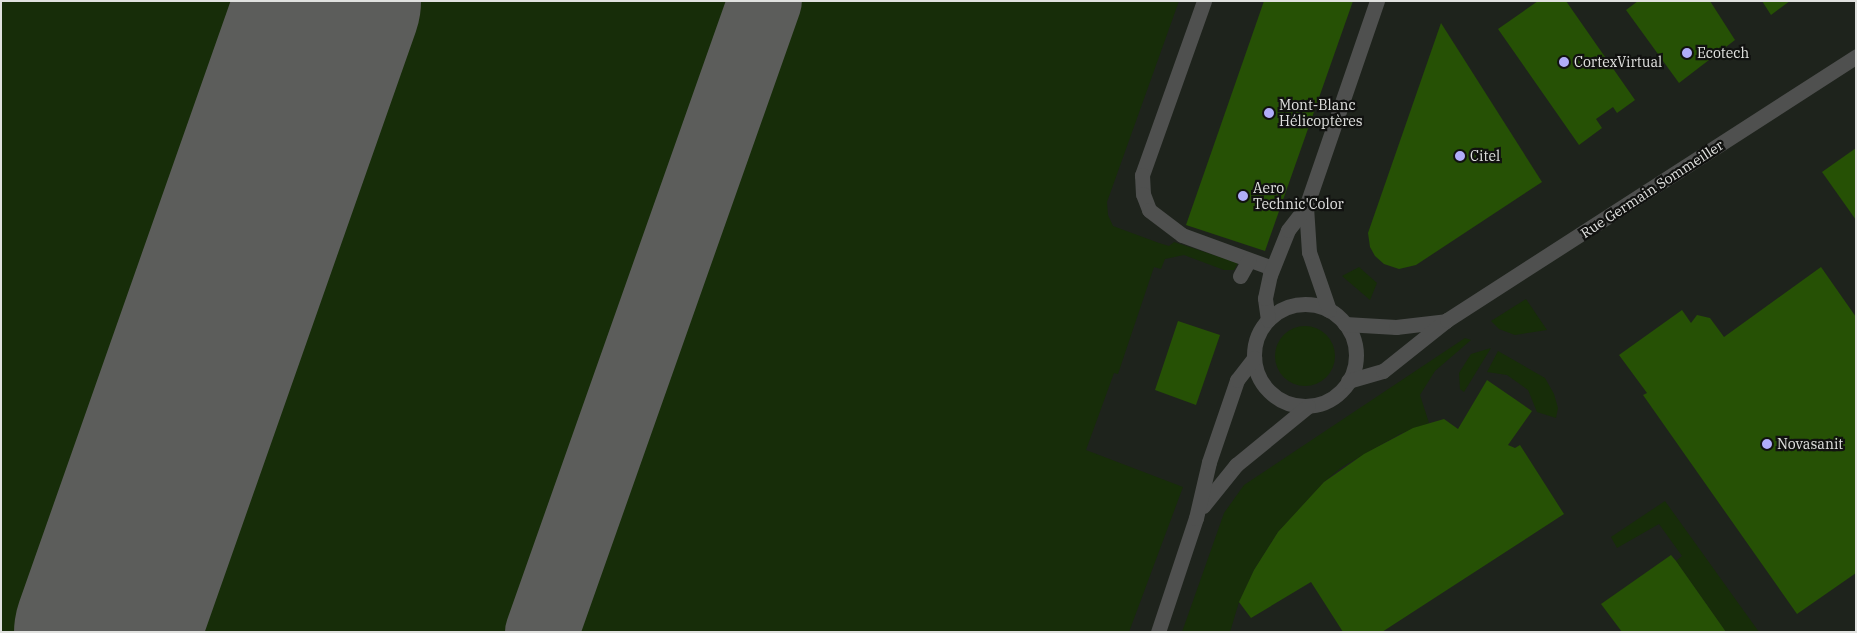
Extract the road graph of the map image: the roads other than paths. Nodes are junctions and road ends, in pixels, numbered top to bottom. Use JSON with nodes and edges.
{"nodes":[{"id":1,"x":1204,"y":1,"type":"edge"},
{"id":2,"x":1378,"y":1,"type":"edge"},
{"id":3,"x":1856,"y":56,"type":"edge"},
{"id":4,"x":1306,"y":207,"type":"junction"},
{"id":5,"x":1249,"y":260,"type":"junction"},
{"id":6,"x":1272,"y":268,"type":"junction"},
{"id":7,"x":1240,"y":276,"type":"dead end"},
{"id":8,"x":1329,"y":310,"type":"junction"},
{"id":9,"x":1268,"y":320,"type":"junction"},
{"id":10,"x":1447,"y":320,"type":"junction"},
{"id":11,"x":1345,"y":324,"type":"junction"},
{"id":12,"x":1254,"y":358,"type":"junction"},
{"id":13,"x":1348,"y":382,"type":"junction"},
{"id":14,"x":1308,"y":406,"type":"junction"},
{"id":15,"x":1196,"y":518,"type":"junction"},
{"id":16,"x":1158,"y":632,"type":"edge"}],
"edges":[{"from":1,"to":5,"type":"street"},
{"from":2,"to":4,"type":"street"},
{"from":3,"to":10,"type":"street","name":"Rue Germain Sommeiller"},
{"from":4,"to":6,"type":"street"},
{"from":4,"to":8,"type":"street"},
{"from":5,"to":6,"type":"street"},
{"from":5,"to":7,"type":"street"},
{"from":6,"to":9,"type":"street"},
{"from":8,"to":9,"type":"street","name":"Rue Germain Sommeiller"},
{"from":8,"to":11,"type":"street","name":"Rue Germain Sommeiller"},
{"from":9,"to":12,"type":"street","name":"Rue Germain Sommeiller"},
{"from":10,"to":11,"type":"street","name":"Rue Germain Sommeiller"},
{"from":10,"to":13,"type":"street","name":"Rue Germain Sommeiller"},
{"from":11,"to":13,"type":"street","name":"Rue Germain Sommeiller"},
{"from":12,"to":14,"type":"street"},
{"from":12,"to":15,"type":"street","name":"Rue Germain Sommeiller"},
{"from":13,"to":14,"type":"street","name":"Rue Germain Sommeiller"},
{"from":14,"to":15,"type":"street","name":"Rue Germain Sommeiller"},
{"from":15,"to":16,"type":"street","name":"Rue Germain Sommeiller"}]}
